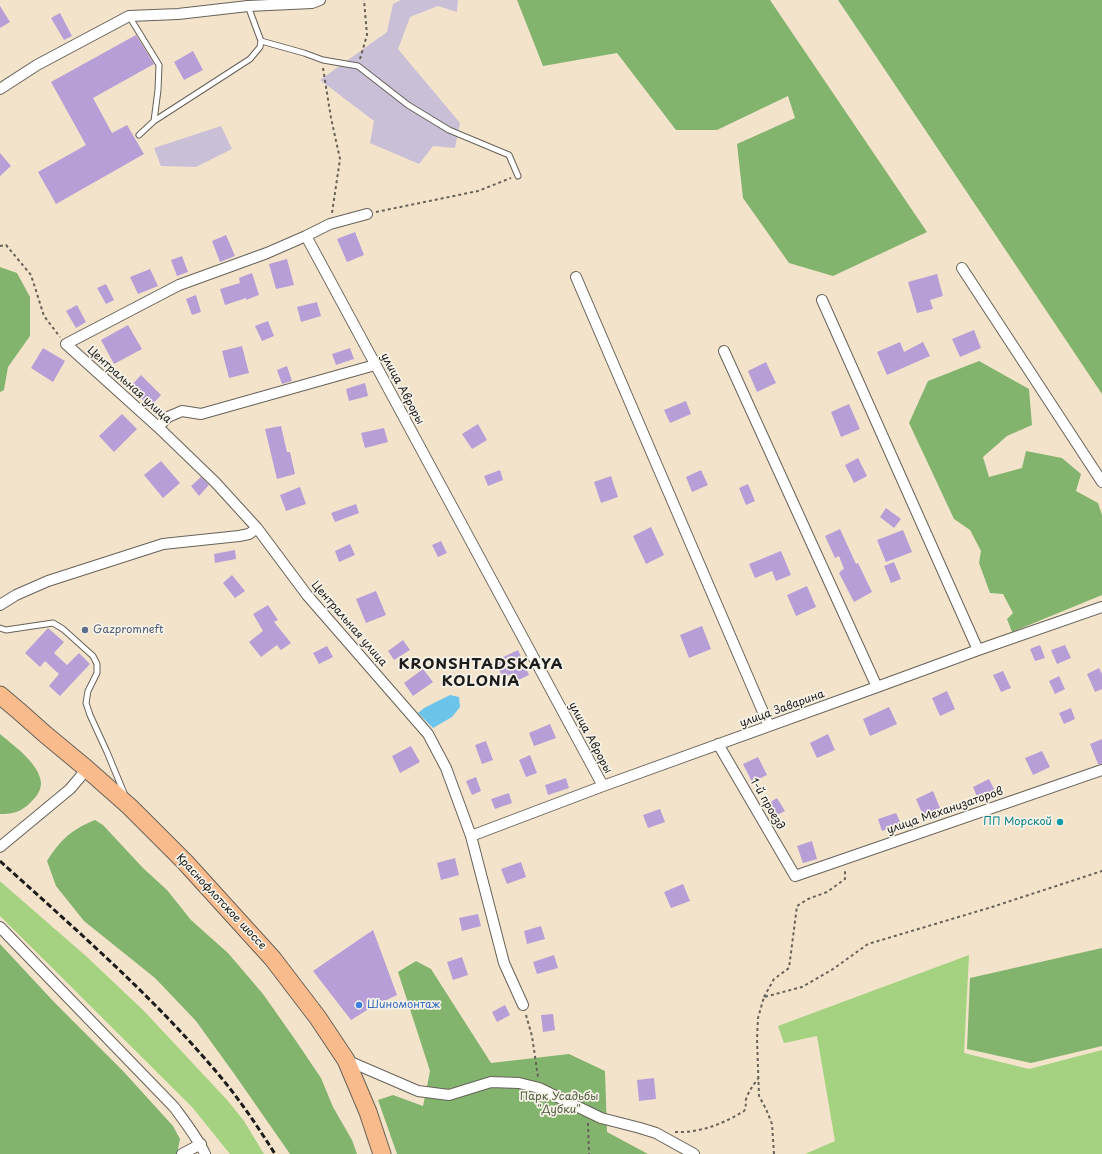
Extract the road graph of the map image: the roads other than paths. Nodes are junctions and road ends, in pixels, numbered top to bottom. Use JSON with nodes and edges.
{"nodes":[{"id":1,"x":320,"y":0,"type":"edge"},
{"id":2,"x":248,"y":6,"type":"junction"},
{"id":3,"x":129,"y":16,"type":"junction"},
{"id":4,"x":261,"y":41,"type":"junction"},
{"id":5,"x":0,"y":89,"type":"edge"},
{"id":6,"x":154,"y":121,"type":"junction"},
{"id":7,"x":140,"y":135,"type":"dead end"},
{"id":8,"x":518,"y":176,"type":"road end"},
{"id":9,"x":367,"y":214,"type":"road end"},
{"id":10,"x":306,"y":236,"type":"junction"},
{"id":11,"x":962,"y":268,"type":"dead end"},
{"id":12,"x":576,"y":277,"type":"dead end"},
{"id":13,"x":822,"y":300,"type":"dead end"},
{"id":14,"x":724,"y":351,"type":"dead end"},
{"id":15,"x":375,"y":365,"type":"junction"},
{"id":16,"x":158,"y":427,"type":"junction"},
{"id":17,"x":1102,"y":482,"type":"edge"},
{"id":18,"x":257,"y":528,"type":"junction"},
{"id":19,"x":0,"y":605,"type":"edge"},
{"id":20,"x":1102,"y":607,"type":"edge"},
{"id":21,"x":0,"y":628,"type":"edge"},
{"id":22,"x":978,"y":650,"type":"junction"},
{"id":23,"x":877,"y":687,"type":"junction"},
{"id":24,"x":0,"y":695,"type":"edge"},
{"id":25,"x":769,"y":726,"type":"junction"},
{"id":26,"x":718,"y":744,"type":"junction"},
{"id":27,"x":87,"y":769,"type":"junction"},
{"id":28,"x":1102,"y":770,"type":"edge"},
{"id":29,"x":603,"y":786,"type":"junction"},
{"id":30,"x":130,"y":807,"type":"junction"},
{"id":31,"x":471,"y":836,"type":"junction"},
{"id":32,"x":0,"y":847,"type":"edge"},
{"id":33,"x":795,"y":876,"type":"joint"},
{"id":34,"x":0,"y":927,"type":"edge"},
{"id":35,"x":523,"y":1005,"type":"road end"},
{"id":36,"x":346,"y":1060,"type":"junction"},
{"id":37,"x":201,"y":1144,"type":"junction"},
{"id":38,"x":182,"y":1154,"type":"edge"},
{"id":39,"x":205,"y":1154,"type":"edge"},
{"id":40,"x":382,"y":1154,"type":"edge"},
{"id":41,"x":694,"y":1154,"type":"edge"}],
"edges":[{"from":1,"to":2,"type":"street"},
{"from":2,"to":3,"type":"street"},
{"from":2,"to":4,"type":"lane"},
{"from":3,"to":5,"type":"street"},
{"from":3,"to":6,"type":"lane"},
{"from":4,"to":6,"type":"lane"},
{"from":4,"to":8,"type":"lane"},
{"from":6,"to":7,"type":"lane"},
{"from":9,"to":10,"type":"street"},
{"from":10,"to":15,"type":"street","name":"улица Авроры"},
{"from":10,"to":16,"type":"street","name":"Центральная улица"},
{"from":11,"to":17,"type":"street"},
{"from":12,"to":25,"type":"street"},
{"from":13,"to":22,"type":"street"},
{"from":14,"to":23,"type":"street"},
{"from":15,"to":16,"type":"street"},
{"from":15,"to":29,"type":"street","name":"улица Авроры"},
{"from":16,"to":18,"type":"street","name":"Центральная улица"},
{"from":18,"to":19,"type":"street"},
{"from":18,"to":31,"type":"street","name":"Центральная улица"},
{"from":20,"to":22,"type":"street","name":"улица Заварина"},
{"from":21,"to":30,"type":"lane"},
{"from":22,"to":23,"type":"street","name":"улица Заварина"},
{"from":23,"to":25,"type":"street","name":"улица Заварина"},
{"from":24,"to":27,"type":"main road","name":"Краснофлотское шоссе"},
{"from":25,"to":26,"type":"street","name":"улица Заварина"},
{"from":26,"to":29,"type":"street","name":"улица Заварина"},
{"from":26,"to":33,"type":"street","name":"1-й проезд"},
{"from":27,"to":30,"type":"main road","name":"Краснофлотское шоссе"},
{"from":27,"to":32,"type":"street"},
{"from":28,"to":33,"type":"street","name":"улица Механизаторов"},
{"from":29,"to":31,"type":"street","name":"улица Заварина"},
{"from":30,"to":36,"type":"main road","name":"Краснофлотское шоссе"},
{"from":31,"to":35,"type":"street","name":"Центральная улица"},
{"from":34,"to":37,"type":"street"},
{"from":36,"to":40,"type":"main road","name":"Краснофлотское шоссе"},
{"from":36,"to":41,"type":"street"},
{"from":37,"to":38,"type":"street"},
{"from":37,"to":39,"type":"street"}]}
